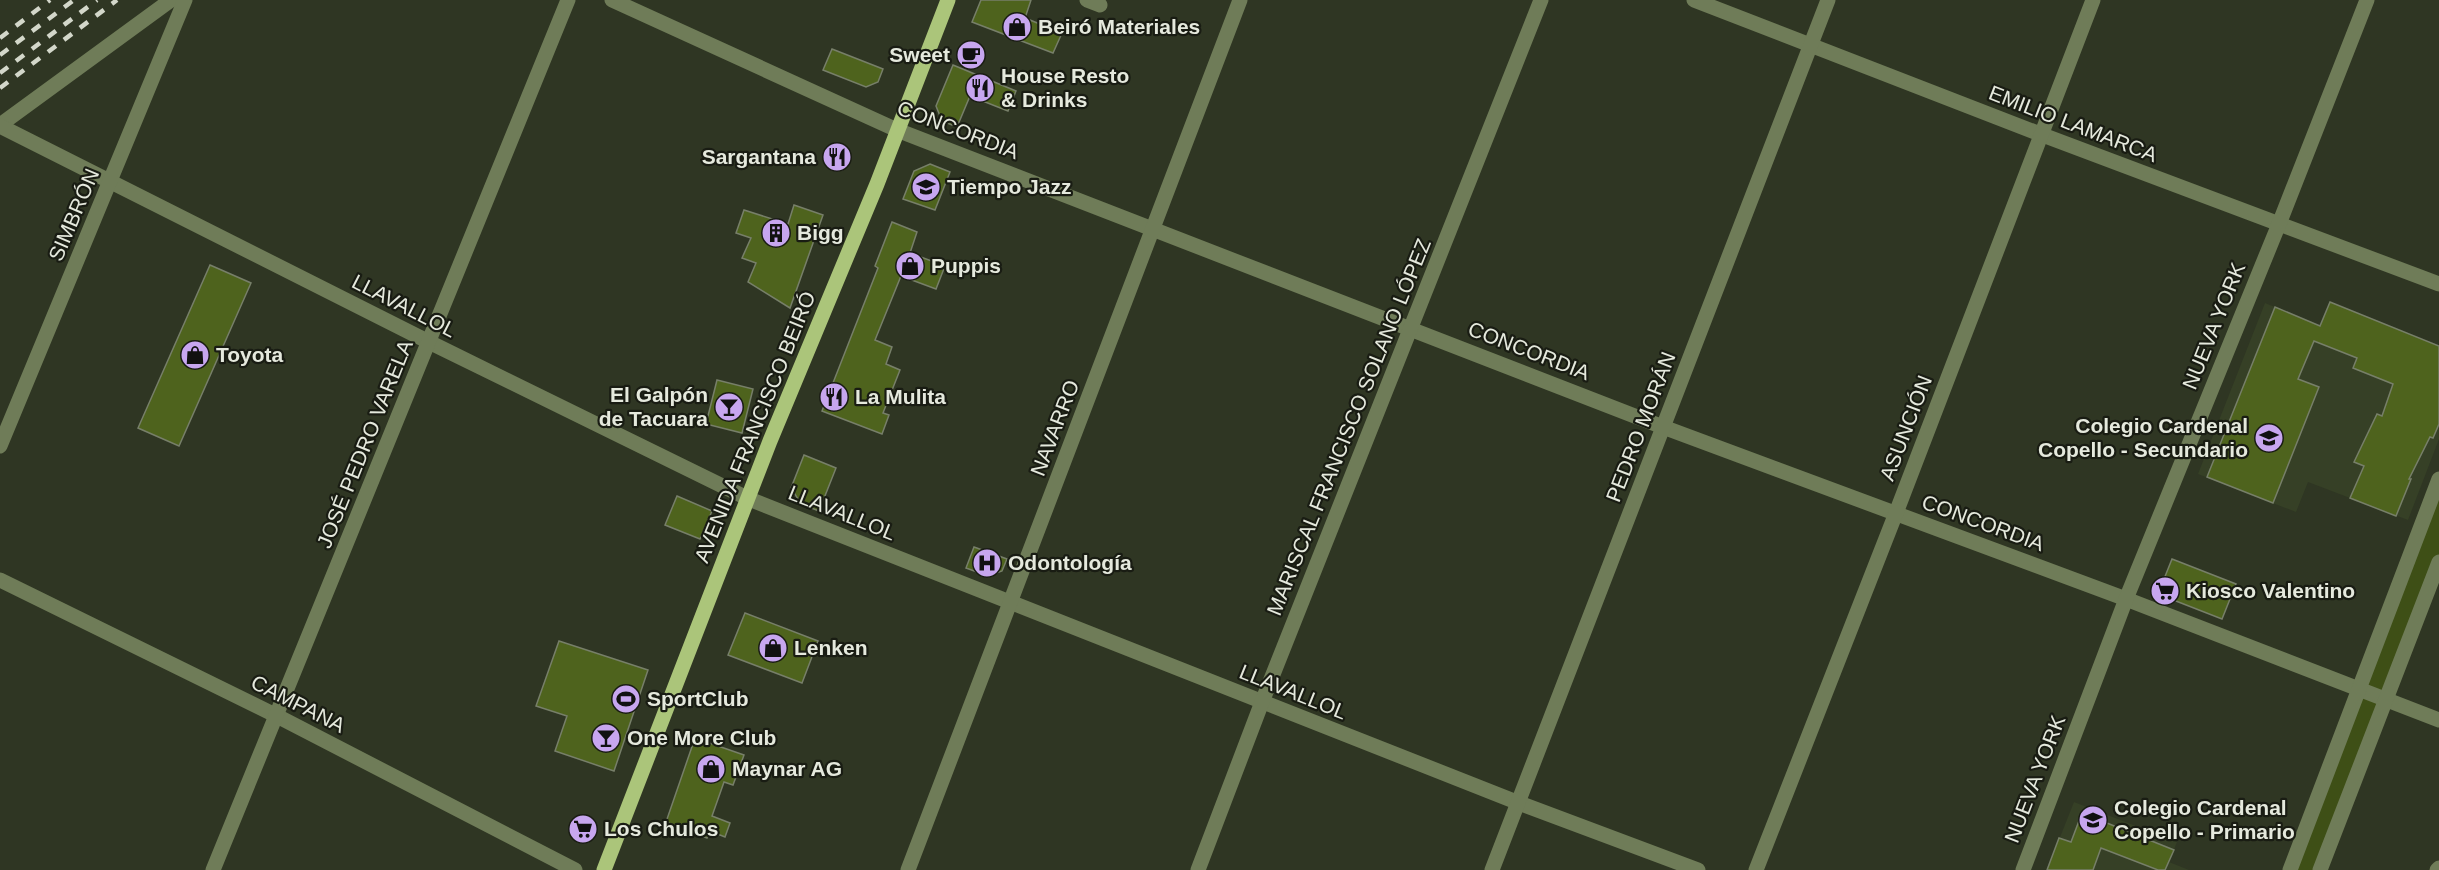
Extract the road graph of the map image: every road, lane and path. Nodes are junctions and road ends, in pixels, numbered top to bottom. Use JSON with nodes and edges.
{"nodes":[{"id":1,"x":171,"y":0,"type":"edge"},
{"id":2,"x":185,"y":0,"type":"edge"},
{"id":3,"x":568,"y":0,"type":"edge"},
{"id":4,"x":612,"y":0,"type":"edge"},
{"id":5,"x":948,"y":0,"type":"edge"},
{"id":6,"x":1240,"y":0,"type":"edge"},
{"id":7,"x":1541,"y":0,"type":"edge"},
{"id":8,"x":1694,"y":0,"type":"edge"},
{"id":9,"x":1828,"y":0,"type":"edge"},
{"id":10,"x":2093,"y":0,"type":"edge"},
{"id":11,"x":2367,"y":0,"type":"edge"},
{"id":12,"x":1811,"y":46,"type":"junction"},
{"id":13,"x":0,"y":126,"type":"edge"},
{"id":14,"x":897,"y":130,"type":"junction"},
{"id":15,"x":2040,"y":134,"type":"junction"},
{"id":16,"x":110,"y":181,"type":"junction"},
{"id":17,"x":2278,"y":224,"type":"junction"},
{"id":18,"x":1152,"y":229,"type":"junction"},
{"id":19,"x":2439,"y":284,"type":"edge"},
{"id":20,"x":1411,"y":327,"type":"junction"},
{"id":21,"x":429,"y":342,"type":"junction"},
{"id":22,"x":1663,"y":426,"type":"junction"},
{"id":23,"x":0,"y":446,"type":"edge"},
{"id":24,"x":2439,"y":479,"type":"edge"},
{"id":25,"x":749,"y":499,"type":"junction"},
{"id":26,"x":1896,"y":513,"type":"junction"},
{"id":27,"x":2439,"y":562,"type":"edge"},
{"id":28,"x":0,"y":580,"type":"edge"},
{"id":29,"x":2126,"y":599,"type":"junction"},
{"id":30,"x":1012,"y":603,"type":"junction"},
{"id":31,"x":2359,"y":687,"type":"junction"},
{"id":32,"x":2386,"y":700,"type":"junction"},
{"id":33,"x":1262,"y":702,"type":"junction"},
{"id":34,"x":277,"y":716,"type":"junction"},
{"id":35,"x":2439,"y":720,"type":"edge"},
{"id":36,"x":1519,"y":803,"type":"junction"},
{"id":37,"x":213,"y":870,"type":"edge"},
{"id":38,"x":575,"y":870,"type":"edge"},
{"id":39,"x":604,"y":870,"type":"edge"},
{"id":40,"x":908,"y":870,"type":"edge"},
{"id":41,"x":1198,"y":870,"type":"edge"},
{"id":42,"x":1492,"y":870,"type":"edge"},
{"id":43,"x":1698,"y":870,"type":"edge"},
{"id":44,"x":1756,"y":870,"type":"edge"},
{"id":45,"x":2023,"y":870,"type":"edge"},
{"id":46,"x":2290,"y":870,"type":"edge"},
{"id":47,"x":2320,"y":870,"type":"edge"}],
"edges":[{"from":1,"to":13,"type":"street"},
{"from":2,"to":16,"type":"street","name":"SIMBRÓN"},
{"from":3,"to":21,"type":"street","name":"JOSÉ PEDRO VARELA"},
{"from":4,"to":14,"type":"street","name":"CONCORDIA"},
{"from":5,"to":14,"type":"main road","name":"AVENIDA FRANCISCO BEIRÓ"},
{"from":6,"to":18,"type":"street","name":"NAVARRO"},
{"from":7,"to":20,"type":"street","name":"MARISCAL FRANCISCO SOLANO LÓPEZ"},
{"from":8,"to":12,"type":"street","name":"EMILIO LAMARCA"},
{"from":9,"to":12,"type":"street","name":"PEDRO MORÁN"},
{"from":10,"to":15,"type":"street","name":"ASUNCIÓN"},
{"from":11,"to":17,"type":"street","name":"NUEVA YORK"},
{"from":12,"to":15,"type":"street","name":"EMILIO LAMARCA"},
{"from":12,"to":22,"type":"street","name":"PEDRO MORÁN"},
{"from":13,"to":16,"type":"street","name":"LLAVALLOL"},
{"from":14,"to":18,"type":"street","name":"CONCORDIA"},
{"from":14,"to":25,"type":"main road","name":"AVENIDA FRANCISCO BEIRÓ"},
{"from":15,"to":17,"type":"street","name":"EMILIO LAMARCA"},
{"from":15,"to":26,"type":"street","name":"ASUNCIÓN"},
{"from":16,"to":21,"type":"street","name":"LLAVALLOL"},
{"from":16,"to":23,"type":"street","name":"SIMBRÓN"},
{"from":17,"to":19,"type":"street","name":"EMILIO LAMARCA"},
{"from":17,"to":29,"type":"street","name":"NUEVA YORK"},
{"from":18,"to":20,"type":"street","name":"CONCORDIA"},
{"from":18,"to":30,"type":"street","name":"NAVARRO"},
{"from":20,"to":22,"type":"street","name":"CONCORDIA"},
{"from":20,"to":33,"type":"street","name":"MARISCAL FRANCISCO SOLANO LÓPEZ"},
{"from":21,"to":25,"type":"street","name":"LLAVALLOL"},
{"from":21,"to":34,"type":"street","name":"JOSÉ PEDRO VARELA"},
{"from":22,"to":26,"type":"street","name":"CONCORDIA"},
{"from":22,"to":36,"type":"street","name":"PEDRO MORÁN"},
{"from":24,"to":31,"type":"street"},
{"from":25,"to":30,"type":"street","name":"LLAVALLOL"},
{"from":25,"to":39,"type":"main road","name":"AVENIDA FRANCISCO BEIRÓ"},
{"from":26,"to":29,"type":"street","name":"CONCORDIA"},
{"from":26,"to":44,"type":"street","name":"ASUNCIÓN"},
{"from":27,"to":32,"type":"street"},
{"from":28,"to":34,"type":"street","name":"CAMPANA"},
{"from":29,"to":31,"type":"street","name":"CONCORDIA"},
{"from":29,"to":45,"type":"street","name":"NUEVA YORK"},
{"from":30,"to":33,"type":"street","name":"LLAVALLOL"},
{"from":30,"to":40,"type":"street","name":"NAVARRO"},
{"from":31,"to":32,"type":"street","name":"CONCORDIA"},
{"from":31,"to":46,"type":"street"},
{"from":32,"to":35,"type":"street","name":"CONCORDIA"},
{"from":32,"to":47,"type":"street"},
{"from":33,"to":36,"type":"street","name":"LLAVALLOL"},
{"from":33,"to":41,"type":"street","name":"MARISCAL FRANCISCO SOLANO LÓPEZ"},
{"from":34,"to":37,"type":"street","name":"JOSÉ PEDRO VARELA"},
{"from":34,"to":38,"type":"street","name":"CAMPANA"},
{"from":36,"to":42,"type":"street","name":"PEDRO MORÁN"},
{"from":36,"to":43,"type":"street","name":"LLAVALLOL"}]}
